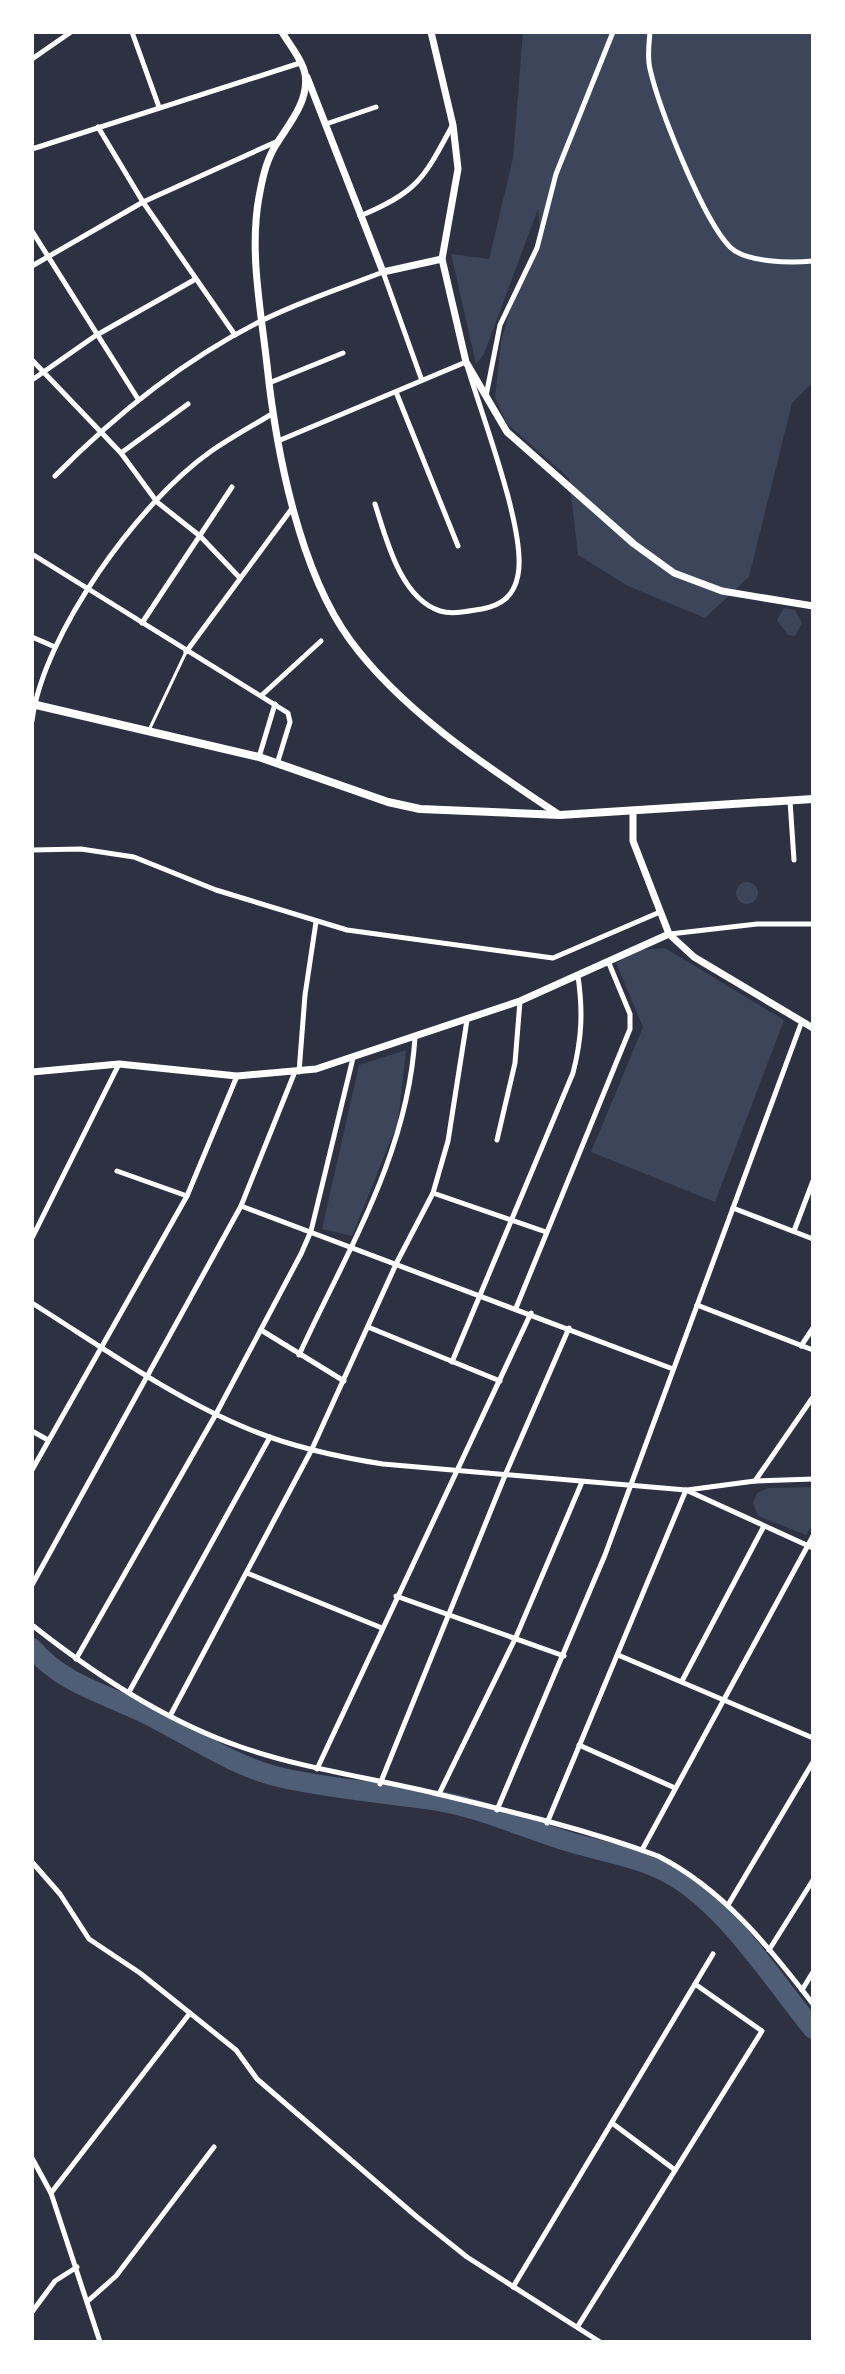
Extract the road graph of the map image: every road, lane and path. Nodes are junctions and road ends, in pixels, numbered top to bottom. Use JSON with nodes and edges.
{"nodes":[{"id":1,"x":71,"y":32,"type":"edge"},
{"id":2,"x":132,"y":32,"type":"edge"},
{"id":3,"x":282,"y":32,"type":"edge"},
{"id":4,"x":431,"y":32,"type":"edge"},
{"id":5,"x":613,"y":32,"type":"edge"},
{"id":6,"x":650,"y":32,"type":"edge"},
{"id":7,"x":32,"y":59,"type":"edge"},
{"id":8,"x":300,"y":63,"type":"junction"},
{"id":9,"x":306,"y":73,"type":"junction"},
{"id":10,"x":159,"y":107,"type":"junction"},
{"id":11,"x":376,"y":107,"type":"dead end"},
{"id":12,"x":325,"y":125,"type":"junction"},
{"id":13,"x":453,"y":125,"type":"junction"},
{"id":14,"x":98,"y":127,"type":"junction"},
{"id":15,"x":278,"y":141,"type":"junction"},
{"id":16,"x":32,"y":149,"type":"edge"},
{"id":17,"x":143,"y":202,"type":"junction"},
{"id":18,"x":359,"y":216,"type":"junction"},
{"id":19,"x":32,"y":231,"type":"edge"},
{"id":20,"x":46,"y":257,"type":"junction"},
{"id":21,"x":442,"y":259,"type":"junction"},
{"id":22,"x":813,"y":261,"type":"edge"},
{"id":23,"x":32,"y":266,"type":"edge"},
{"id":24,"x":383,"y":272,"type":"junction"},
{"id":25,"x":194,"y":280,"type":"junction"},
{"id":26,"x":261,"y":321,"type":"junction"},
{"id":27,"x":235,"y":335,"type":"junction"},
{"id":28,"x":95,"y":336,"type":"junction"},
{"id":29,"x":343,"y":353,"type":"dead end"},
{"id":30,"x":32,"y":360,"type":"edge"},
{"id":31,"x":466,"y":362,"type":"junction"},
{"id":32,"x":42,"y":371,"type":"junction"},
{"id":33,"x":421,"y":378,"type":"junction"},
{"id":34,"x":32,"y":380,"type":"edge"},
{"id":35,"x":269,"y":383,"type":"junction"},
{"id":36,"x":396,"y":392,"type":"junction"},
{"id":37,"x":486,"y":397,"type":"junction"},
{"id":38,"x":138,"y":399,"type":"junction"},
{"id":39,"x":188,"y":404,"type":"dead end"},
{"id":40,"x":272,"y":414,"type":"junction"},
{"id":41,"x":99,"y":431,"type":"junction"},
{"id":42,"x":278,"y":441,"type":"junction"},
{"id":43,"x":121,"y":453,"type":"junction"},
{"id":44,"x":55,"y":476,"type":"dead end"},
{"id":45,"x":232,"y":487,"type":"dead end"},
{"id":46,"x":157,"y":502,"type":"junction"},
{"id":47,"x":375,"y":504,"type":"dead end"},
{"id":48,"x":294,"y":507,"type":"junction"},
{"id":49,"x":200,"y":536,"type":"junction"},
{"id":50,"x":458,"y":546,"type":"dead end"},
{"id":51,"x":32,"y":554,"type":"edge"},
{"id":52,"x":240,"y":578,"type":"junction"},
{"id":53,"x":85,"y":589,"type":"junction"},
{"id":54,"x":813,"y":606,"type":"edge"},
{"id":55,"x":142,"y":624,"type":"junction"},
{"id":56,"x":32,"y":637,"type":"edge"},
{"id":57,"x":321,"y":641,"type":"dead end"},
{"id":58,"x":55,"y":647,"type":"junction"},
{"id":59,"x":186,"y":652,"type":"junction"},
{"id":60,"x":262,"y":695,"type":"junction"},
{"id":61,"x":33,"y":704,"type":"edge"},
{"id":62,"x":275,"y":704,"type":"junction"},
{"id":63,"x":32,"y":721,"type":"edge"},
{"id":64,"x":149,"y":729,"type":"junction"},
{"id":65,"x":259,"y":757,"type":"junction"},
{"id":66,"x":277,"y":764,"type":"junction"},
{"id":67,"x":812,"y":799,"type":"edge"},
{"id":68,"x":790,"y":800,"type":"junction"},
{"id":69,"x":633,"y":813,"type":"junction"},
{"id":70,"x":560,"y":815,"type":"junction"},
{"id":71,"x":32,"y":850,"type":"edge"},
{"id":72,"x":794,"y":860,"type":"dead end"},
{"id":73,"x":660,"y":912,"type":"junction"},
{"id":74,"x":316,"y":922,"type":"junction"},
{"id":75,"x":813,"y":924,"type":"edge"},
{"id":76,"x":669,"y":934,"type":"junction"},
{"id":77,"x":608,"y":961,"type":"junction"},
{"id":78,"x":578,"y":976,"type":"junction"},
{"id":79,"x":520,"y":1001,"type":"junction"},
{"id":80,"x":467,"y":1020,"type":"junction"},
{"id":81,"x":802,"y":1021,"type":"junction"},
{"id":82,"x":813,"y":1028,"type":"edge"},
{"id":83,"x":415,"y":1037,"type":"junction"},
{"id":84,"x":353,"y":1058,"type":"junction"},
{"id":85,"x":119,"y":1064,"type":"junction"},
{"id":86,"x":32,"y":1072,"type":"edge"},
{"id":87,"x":297,"y":1073,"type":"junction"},
{"id":88,"x":237,"y":1076,"type":"junction"},
{"id":89,"x":497,"y":1140,"type":"dead end"},
{"id":90,"x":117,"y":1171,"type":"dead end"},
{"id":91,"x":813,"y":1181,"type":"edge"},
{"id":92,"x":433,"y":1193,"type":"junction"},
{"id":93,"x":187,"y":1196,"type":"junction"},
{"id":94,"x":241,"y":1206,"type":"junction"},
{"id":95,"x":733,"y":1208,"type":"junction"},
{"id":96,"x":514,"y":1220,"type":"junction"},
{"id":97,"x":311,"y":1231,"type":"junction"},
{"id":98,"x":794,"y":1231,"type":"junction"},
{"id":99,"x":546,"y":1232,"type":"junction"},
{"id":100,"x":32,"y":1238,"type":"edge"},
{"id":101,"x":813,"y":1239,"type":"edge"},
{"id":102,"x":350,"y":1244,"type":"junction"},
{"id":103,"x":397,"y":1262,"type":"junction"},
{"id":104,"x":481,"y":1296,"type":"junction"},
{"id":105,"x":32,"y":1303,"type":"edge"},
{"id":106,"x":697,"y":1305,"type":"junction"},
{"id":107,"x":516,"y":1308,"type":"junction"},
{"id":108,"x":531,"y":1313,"type":"junction"},
{"id":109,"x":368,"y":1327,"type":"junction"},
{"id":110,"x":569,"y":1328,"type":"junction"},
{"id":111,"x":813,"y":1328,"type":"edge"},
{"id":112,"x":261,"y":1330,"type":"junction"},
{"id":113,"x":101,"y":1345,"type":"junction"},
{"id":114,"x":801,"y":1346,"type":"junction"},
{"id":115,"x":813,"y":1350,"type":"edge"},
{"id":116,"x":299,"y":1355,"type":"junction"},
{"id":117,"x":452,"y":1362,"type":"junction"},
{"id":118,"x":673,"y":1369,"type":"junction"},
{"id":119,"x":149,"y":1375,"type":"junction"},
{"id":120,"x":344,"y":1381,"type":"junction"},
{"id":121,"x":500,"y":1381,"type":"junction"},
{"id":122,"x":813,"y":1397,"type":"edge"},
{"id":123,"x":216,"y":1414,"type":"junction"},
{"id":124,"x":32,"y":1431,"type":"edge"},
{"id":125,"x":270,"y":1437,"type":"junction"},
{"id":126,"x":48,"y":1440,"type":"junction"},
{"id":127,"x":312,"y":1449,"type":"junction"},
{"id":128,"x":457,"y":1468,"type":"junction"},
{"id":129,"x":32,"y":1470,"type":"edge"},
{"id":130,"x":506,"y":1473,"type":"junction"},
{"id":131,"x":813,"y":1479,"type":"edge"},
{"id":132,"x":755,"y":1481,"type":"junction"},
{"id":133,"x":582,"y":1482,"type":"junction"},
{"id":134,"x":630,"y":1486,"type":"junction"},
{"id":135,"x":686,"y":1490,"type":"junction"},
{"id":136,"x":764,"y":1526,"type":"junction"},
{"id":137,"x":813,"y":1536,"type":"edge"},
{"id":138,"x":810,"y":1546,"type":"edge"},
{"id":139,"x":247,"y":1573,"type":"junction"},
{"id":140,"x":32,"y":1585,"type":"edge"},
{"id":141,"x":396,"y":1596,"type":"junction"},
{"id":142,"x":449,"y":1613,"type":"junction"},
{"id":143,"x":32,"y":1625,"type":"edge"},
{"id":144,"x":382,"y":1628,"type":"junction"},
{"id":145,"x":516,"y":1637,"type":"junction"},
{"id":146,"x":618,"y":1655,"type":"junction"},
{"id":147,"x":564,"y":1656,"type":"junction"},
{"id":148,"x":76,"y":1659,"type":"junction"},
{"id":149,"x":682,"y":1681,"type":"junction"},
{"id":150,"x":129,"y":1692,"type":"junction"},
{"id":151,"x":723,"y":1698,"type":"junction"},
{"id":152,"x":170,"y":1716,"type":"junction"},
{"id":153,"x":813,"y":1738,"type":"edge"},
{"id":154,"x":579,"y":1745,"type":"junction"},
{"id":155,"x":813,"y":1762,"type":"edge"},
{"id":156,"x":317,"y":1769,"type":"junction"},
{"id":157,"x":380,"y":1784,"type":"junction"},
{"id":158,"x":675,"y":1788,"type":"junction"},
{"id":159,"x":439,"y":1794,"type":"junction"},
{"id":160,"x":497,"y":1810,"type":"junction"},
{"id":161,"x":547,"y":1823,"type":"junction"},
{"id":162,"x":642,"y":1850,"type":"junction"},
{"id":163,"x":32,"y":1862,"type":"edge"},
{"id":164,"x":813,"y":1880,"type":"edge"},
{"id":165,"x":728,"y":1906,"type":"junction"},
{"id":166,"x":769,"y":1950,"type":"junction"},
{"id":167,"x":713,"y":1954,"type":"dead end"},
{"id":168,"x":813,"y":1972,"type":"edge"},
{"id":169,"x":695,"y":1984,"type":"junction"},
{"id":170,"x":802,"y":1990,"type":"junction"},
{"id":171,"x":813,"y":2004,"type":"edge"},
{"id":172,"x":190,"y":2013,"type":"junction"},
{"id":173,"x":612,"y":2123,"type":"junction"},
{"id":174,"x":214,"y":2147,"type":"dead end"},
{"id":175,"x":32,"y":2158,"type":"edge"},
{"id":176,"x":675,"y":2170,"type":"junction"},
{"id":177,"x":51,"y":2193,"type":"junction"},
{"id":178,"x":77,"y":2267,"type":"junction"},
{"id":179,"x":513,"y":2287,"type":"junction"},
{"id":180,"x":89,"y":2300,"type":"junction"},
{"id":181,"x":32,"y":2312,"type":"edge"},
{"id":182,"x":578,"y":2326,"type":"junction"},
{"id":183,"x":100,"y":2342,"type":"edge"},
{"id":184,"x":600,"y":2342,"type":"edge"}],
"edges":[{"from":1,"to":7,"type":"street"},
{"from":2,"to":10,"type":"street"},
{"from":3,"to":8,"type":"street"},
{"from":4,"to":13,"type":"street"},
{"from":5,"to":37,"type":"street"},
{"from":6,"to":22,"type":"street"},
{"from":8,"to":9,"type":"street"},
{"from":8,"to":10,"type":"street"},
{"from":9,"to":12,"type":"street"},
{"from":9,"to":15,"type":"street"},
{"from":10,"to":14,"type":"street"},
{"from":11,"to":12,"type":"street"},
{"from":12,"to":18,"type":"street"},
{"from":13,"to":18,"type":"street"},
{"from":13,"to":21,"type":"street"},
{"from":14,"to":16,"type":"street"},
{"from":14,"to":17,"type":"street"},
{"from":15,"to":17,"type":"street"},
{"from":15,"to":26,"type":"street"},
{"from":17,"to":20,"type":"street"},
{"from":17,"to":25,"type":"street"},
{"from":18,"to":24,"type":"street"},
{"from":19,"to":20,"type":"street"},
{"from":20,"to":23,"type":"street"},
{"from":20,"to":28,"type":"street"},
{"from":21,"to":24,"type":"street"},
{"from":21,"to":31,"type":"street"},
{"from":24,"to":26,"type":"street"},
{"from":24,"to":33,"type":"street"},
{"from":25,"to":27,"type":"street"},
{"from":25,"to":28,"type":"street"},
{"from":26,"to":27,"type":"street"},
{"from":26,"to":35,"type":"street"},
{"from":27,"to":38,"type":"street"},
{"from":28,"to":32,"type":"street"},
{"from":28,"to":38,"type":"street"},
{"from":29,"to":35,"type":"street"},
{"from":30,"to":32,"type":"street"},
{"from":31,"to":33,"type":"street"},
{"from":31,"to":37,"type":"street"},
{"from":31,"to":47,"type":"street"},
{"from":32,"to":34,"type":"street"},
{"from":32,"to":41,"type":"street"},
{"from":33,"to":36,"type":"street"},
{"from":35,"to":40,"type":"street"},
{"from":36,"to":42,"type":"street"},
{"from":36,"to":50,"type":"street"},
{"from":37,"to":54,"type":"street"},
{"from":38,"to":41,"type":"street"},
{"from":39,"to":43,"type":"street"},
{"from":40,"to":42,"type":"street"},
{"from":40,"to":46,"type":"street"},
{"from":41,"to":43,"type":"street"},
{"from":41,"to":44,"type":"street"},
{"from":42,"to":48,"type":"street"},
{"from":43,"to":46,"type":"street"},
{"from":45,"to":49,"type":"street"},
{"from":46,"to":49,"type":"street"},
{"from":46,"to":53,"type":"street"},
{"from":48,"to":52,"type":"street"},
{"from":48,"to":70,"type":"street"},
{"from":49,"to":52,"type":"street"},
{"from":49,"to":55,"type":"street"},
{"from":51,"to":53,"type":"street"},
{"from":52,"to":59,"type":"street"},
{"from":53,"to":55,"type":"street"},
{"from":53,"to":58,"type":"street"},
{"from":55,"to":59,"type":"street"},
{"from":56,"to":58,"type":"street"},
{"from":57,"to":60,"type":"street"},
{"from":58,"to":61,"type":"street"},
{"from":59,"to":60,"type":"street"},
{"from":59,"to":64,"type":"lane"},
{"from":60,"to":62,"type":"street"},
{"from":61,"to":63,"type":"street"},
{"from":61,"to":64,"type":"main road"},
{"from":62,"to":65,"type":"street"},
{"from":62,"to":66,"type":"street"},
{"from":64,"to":65,"type":"main road"},
{"from":65,"to":66,"type":"main road"},
{"from":66,"to":70,"type":"main road"},
{"from":67,"to":68,"type":"main road"},
{"from":68,"to":69,"type":"main road"},
{"from":68,"to":72,"type":"street"},
{"from":69,"to":70,"type":"main road"},
{"from":69,"to":73,"type":"street"},
{"from":71,"to":74,"type":"street"},
{"from":73,"to":74,"type":"street"},
{"from":73,"to":76,"type":"street"},
{"from":74,"to":87,"type":"street"},
{"from":75,"to":76,"type":"street"},
{"from":76,"to":77,"type":"street"},
{"from":76,"to":81,"type":"street"},
{"from":77,"to":78,"type":"street"},
{"from":77,"to":99,"type":"street"},
{"from":78,"to":79,"type":"street"},
{"from":78,"to":96,"type":"street"},
{"from":79,"to":80,"type":"street"},
{"from":79,"to":89,"type":"street"},
{"from":80,"to":83,"type":"street"},
{"from":80,"to":92,"type":"street"},
{"from":81,"to":82,"type":"street"},
{"from":81,"to":95,"type":"street"},
{"from":83,"to":84,"type":"street"},
{"from":83,"to":102,"type":"street"},
{"from":84,"to":87,"type":"street"},
{"from":84,"to":97,"type":"street"},
{"from":85,"to":86,"type":"street"},
{"from":85,"to":88,"type":"street"},
{"from":85,"to":100,"type":"street"},
{"from":87,"to":88,"type":"street"},
{"from":87,"to":94,"type":"street"},
{"from":88,"to":93,"type":"street"},
{"from":90,"to":93,"type":"street"},
{"from":91,"to":98,"type":"street"},
{"from":92,"to":96,"type":"street"},
{"from":92,"to":103,"type":"street"},
{"from":93,"to":113,"type":"street"},
{"from":94,"to":97,"type":"street"},
{"from":94,"to":119,"type":"street"},
{"from":95,"to":98,"type":"street"},
{"from":95,"to":106,"type":"street"},
{"from":96,"to":99,"type":"street"},
{"from":96,"to":104,"type":"street"},
{"from":97,"to":102,"type":"street"},
{"from":97,"to":112,"type":"street"},
{"from":98,"to":101,"type":"street"},
{"from":99,"to":107,"type":"street"},
{"from":102,"to":103,"type":"street"},
{"from":102,"to":116,"type":"street"},
{"from":103,"to":104,"type":"street"},
{"from":103,"to":109,"type":"street"},
{"from":104,"to":107,"type":"street"},
{"from":104,"to":117,"type":"street"},
{"from":105,"to":113,"type":"street"},
{"from":106,"to":114,"type":"street"},
{"from":106,"to":118,"type":"street"},
{"from":107,"to":108,"type":"street"},
{"from":108,"to":110,"type":"street"},
{"from":108,"to":121,"type":"street"},
{"from":109,"to":117,"type":"street"},
{"from":109,"to":120,"type":"street"},
{"from":110,"to":118,"type":"street"},
{"from":110,"to":130,"type":"street"},
{"from":111,"to":114,"type":"street"},
{"from":112,"to":116,"type":"street"},
{"from":112,"to":123,"type":"street"},
{"from":113,"to":119,"type":"street"},
{"from":113,"to":126,"type":"street"},
{"from":114,"to":115,"type":"street"},
{"from":116,"to":120,"type":"street"},
{"from":117,"to":121,"type":"street"},
{"from":118,"to":134,"type":"street"},
{"from":119,"to":123,"type":"street"},
{"from":119,"to":140,"type":"street"},
{"from":120,"to":127,"type":"street"},
{"from":121,"to":128,"type":"street"},
{"from":122,"to":132,"type":"street"},
{"from":123,"to":125,"type":"street"},
{"from":123,"to":148,"type":"street"},
{"from":124,"to":126,"type":"street"},
{"from":125,"to":127,"type":"street"},
{"from":125,"to":150,"type":"street"},
{"from":126,"to":129,"type":"street"},
{"from":127,"to":128,"type":"street"},
{"from":127,"to":139,"type":"street"},
{"from":128,"to":130,"type":"street"},
{"from":128,"to":141,"type":"street"},
{"from":130,"to":133,"type":"street"},
{"from":130,"to":142,"type":"street"},
{"from":131,"to":132,"type":"street"},
{"from":132,"to":135,"type":"street"},
{"from":133,"to":134,"type":"street"},
{"from":133,"to":145,"type":"street"},
{"from":134,"to":135,"type":"street"},
{"from":134,"to":147,"type":"street"},
{"from":135,"to":136,"type":"street"},
{"from":135,"to":146,"type":"street"},
{"from":136,"to":138,"type":"street"},
{"from":136,"to":149,"type":"street"},
{"from":137,"to":138,"type":"street"},
{"from":138,"to":151,"type":"street"},
{"from":139,"to":144,"type":"street"},
{"from":139,"to":152,"type":"street"},
{"from":141,"to":142,"type":"street"},
{"from":141,"to":144,"type":"street"},
{"from":142,"to":145,"type":"street"},
{"from":142,"to":157,"type":"street"},
{"from":143,"to":148,"type":"street"},
{"from":144,"to":156,"type":"street"},
{"from":145,"to":147,"type":"street"},
{"from":145,"to":159,"type":"street"},
{"from":146,"to":149,"type":"street"},
{"from":146,"to":154,"type":"street"},
{"from":147,"to":160,"type":"street"},
{"from":148,"to":150,"type":"street"},
{"from":149,"to":151,"type":"street"},
{"from":150,"to":152,"type":"street"},
{"from":151,"to":153,"type":"street"},
{"from":151,"to":158,"type":"street"},
{"from":152,"to":156,"type":"street"},
{"from":154,"to":158,"type":"street"},
{"from":154,"to":161,"type":"street"},
{"from":155,"to":165,"type":"street"},
{"from":156,"to":157,"type":"street"},
{"from":157,"to":159,"type":"street"},
{"from":158,"to":162,"type":"street"},
{"from":159,"to":160,"type":"street"},
{"from":160,"to":161,"type":"street"},
{"from":161,"to":162,"type":"street"},
{"from":162,"to":165,"type":"street"},
{"from":163,"to":172,"type":"street"},
{"from":164,"to":166,"type":"street"},
{"from":165,"to":166,"type":"street"},
{"from":166,"to":170,"type":"street"},
{"from":167,"to":169,"type":"street"},
{"from":168,"to":170,"type":"street"},
{"from":169,"to":173,"type":"street"},
{"from":169,"to":176,"type":"street"},
{"from":170,"to":171,"type":"street"},
{"from":172,"to":177,"type":"street"},
{"from":172,"to":179,"type":"street"},
{"from":173,"to":176,"type":"street"},
{"from":173,"to":179,"type":"street"},
{"from":174,"to":180,"type":"street"},
{"from":175,"to":177,"type":"street"},
{"from":176,"to":182,"type":"street"},
{"from":177,"to":178,"type":"street"},
{"from":178,"to":180,"type":"street"},
{"from":178,"to":181,"type":"street"},
{"from":179,"to":182,"type":"street"},
{"from":180,"to":183,"type":"street"},
{"from":182,"to":184,"type":"street"}]}
